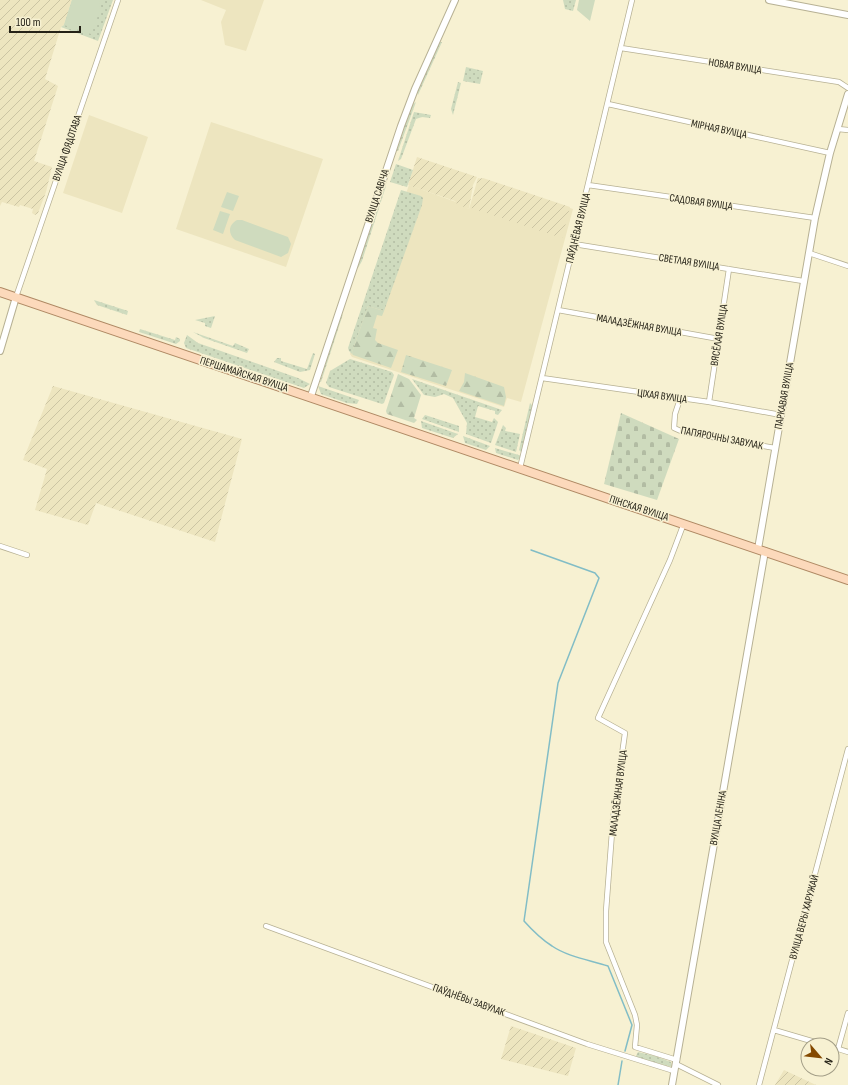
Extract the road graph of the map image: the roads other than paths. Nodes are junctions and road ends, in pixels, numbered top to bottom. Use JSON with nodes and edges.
{"nodes":[{"id":1,"x":118,"y":0,"type":"edge"},
{"id":2,"x":455,"y":0,"type":"edge"},
{"id":3,"x":632,"y":0,"type":"edge"},
{"id":4,"x":769,"y":0,"type":"edge"},
{"id":5,"x":790,"y":2,"type":"edge"},
{"id":6,"x":848,"y":15,"type":"edge"},
{"id":7,"x":621,"y":48,"type":"junction"},
{"id":8,"x":848,"y":88,"type":"edge"},
{"id":9,"x":848,"y":94,"type":"edge"},
{"id":10,"x":608,"y":104,"type":"junction"},
{"id":11,"x":838,"y":129,"type":"junction"},
{"id":12,"x":848,"y":130,"type":"edge"},
{"id":13,"x":830,"y":153,"type":"junction"},
{"id":14,"x":588,"y":185,"type":"junction"},
{"id":15,"x":815,"y":218,"type":"junction"},
{"id":16,"x":574,"y":244,"type":"junction"},
{"id":17,"x":809,"y":253,"type":"junction"},
{"id":18,"x":848,"y":266,"type":"edge"},
{"id":19,"x":729,"y":268,"type":"junction"},
{"id":20,"x":803,"y":281,"type":"junction"},
{"id":21,"x":0,"y":292,"type":"edge"},
{"id":22,"x":16,"y":297,"type":"junction"},
{"id":23,"x":558,"y":310,"type":"junction"},
{"id":24,"x":719,"y":339,"type":"junction"},
{"id":25,"x":0,"y":351,"type":"edge"},
{"id":26,"x":542,"y":378,"type":"junction"},
{"id":27,"x":311,"y":396,"type":"junction"},
{"id":28,"x":680,"y":399,"type":"junction"},
{"id":29,"x":709,"y":402,"type":"junction"},
{"id":30,"x":781,"y":415,"type":"junction"},
{"id":31,"x":775,"y":448,"type":"junction"},
{"id":32,"x":489,"y":457,"type":"joint"},
{"id":33,"x":520,"y":468,"type":"junction"},
{"id":34,"x":684,"y":523,"type":"junction"},
{"id":35,"x":759,"y":540,"type":"joint"},
{"id":36,"x":0,"y":546,"type":"edge"},
{"id":37,"x":761,"y":550,"type":"junction"},
{"id":38,"x":27,"y":555,"type":"dead end"},
{"id":39,"x":848,"y":580,"type":"edge"},
{"id":40,"x":848,"y":749,"type":"edge"},
{"id":41,"x":266,"y":926,"type":"dead end"},
{"id":42,"x":848,"y":1013,"type":"edge"},
{"id":43,"x":774,"y":1030,"type":"junction"},
{"id":44,"x":800,"y":1038,"type":"edge"},
{"id":45,"x":840,"y":1042,"type":"edge"},
{"id":46,"x":676,"y":1062,"type":"junction"},
{"id":47,"x":674,"y":1071,"type":"junction"},
{"id":48,"x":716,"y":1084,"type":"edge"},
{"id":49,"x":672,"y":1085,"type":"edge"},
{"id":50,"x":759,"y":1085,"type":"edge"}],
"edges":[{"from":1,"to":22,"type":"street","name":"ВУЛІЦА ФЯДОТАВА"},
{"from":2,"to":27,"type":"street","name":"ВУЛІЦА САВІЧА"},
{"from":3,"to":7,"type":"street","name":"ПАЎДНЁВАЯ ВУЛІЦА"},
{"from":4,"to":5,"type":"street"},
{"from":5,"to":6,"type":"street"},
{"from":7,"to":8,"type":"street","name":"НОВАЯ ВУЛІЦА"},
{"from":7,"to":10,"type":"street","name":"ПАЎДНЁВАЯ ВУЛІЦА"},
{"from":9,"to":11,"type":"street","name":"ПАРКАВАЯ ВУЛІЦА"},
{"from":10,"to":13,"type":"street","name":"МІРНАЯ ВУЛІЦА"},
{"from":10,"to":14,"type":"street","name":"ПАЎДНЁВАЯ ВУЛІЦА"},
{"from":11,"to":12,"type":"street"},
{"from":11,"to":13,"type":"street","name":"ПАРКАВАЯ ВУЛІЦА"},
{"from":13,"to":15,"type":"street","name":"ПАРКАВАЯ ВУЛІЦА"},
{"from":14,"to":15,"type":"street","name":"САДОВАЯ ВУЛІЦА"},
{"from":14,"to":16,"type":"street","name":"ПАЎДНЁВАЯ ВУЛІЦА"},
{"from":15,"to":17,"type":"street","name":"ПАРКАВАЯ ВУЛІЦА"},
{"from":16,"to":19,"type":"street","name":"СВЕТЛАЯ ВУЛІЦА"},
{"from":16,"to":23,"type":"street","name":"ПАЎДНЁВАЯ ВУЛІЦА"},
{"from":17,"to":18,"type":"street"},
{"from":17,"to":20,"type":"street","name":"ПАРКАВАЯ ВУЛІЦА"},
{"from":19,"to":20,"type":"street","name":"СВЕТЛАЯ ВУЛІЦА"},
{"from":19,"to":24,"type":"street","name":"ВЯСЁЛАЯ ВУЛІЦА"},
{"from":20,"to":30,"type":"street","name":"ПАРКАВАЯ ВУЛІЦА"},
{"from":21,"to":22,"type":"main road","name":"ПЕРШАМАЙСКАЯ ВУЛІЦА"},
{"from":22,"to":25,"type":"street"},
{"from":22,"to":27,"type":"main road","name":"ПЕРШАМАЙСКАЯ ВУЛІЦА"},
{"from":23,"to":24,"type":"street","name":"МАЛАДЗЁЖНАЯ ВУЛІЦА"},
{"from":23,"to":26,"type":"street","name":"ПАЎДНЁВАЯ ВУЛІЦА"},
{"from":24,"to":29,"type":"street","name":"ВЯСЁЛАЯ ВУЛІЦА"},
{"from":26,"to":28,"type":"street","name":"ЦІХАЯ ВУЛІЦА"},
{"from":26,"to":33,"type":"street","name":"ПАЎДНЁВАЯ ВУЛІЦА"},
{"from":27,"to":32,"type":"main road","name":"ПЕРШАМАЙСКАЯ ВУЛІЦА"},
{"from":28,"to":29,"type":"street","name":"ЦІХАЯ ВУЛІЦА"},
{"from":28,"to":31,"type":"street","name":"ПАПЯРОЧНЫ ЗАВУЛАК"},
{"from":29,"to":30,"type":"street","name":"ЦІХАЯ ВУЛІЦА"},
{"from":30,"to":31,"type":"street","name":"ПАРКАВАЯ ВУЛІЦА"},
{"from":31,"to":35,"type":"street","name":"ПАРКАВАЯ ВУЛІЦА"},
{"from":32,"to":33,"type":"main road","name":"ПІНСКАЯ ВУЛІЦА"},
{"from":33,"to":34,"type":"main road","name":"ПІНСКАЯ ВУЛІЦА"},
{"from":34,"to":37,"type":"main road","name":"ПІНСКАЯ ВУЛІЦА"},
{"from":34,"to":46,"type":"street","name":"МАЛАДЗЁЖНАЯ ВУЛІЦА"},
{"from":35,"to":37,"type":"street","name":"ВУЛІЦА ЛЕНІНА"},
{"from":36,"to":38,"type":"street"},
{"from":37,"to":39,"type":"main road","name":"ПІНСКАЯ ВУЛІЦА"},
{"from":37,"to":46,"type":"street","name":"ВУЛІЦА ЛЕНІНА"},
{"from":40,"to":43,"type":"street","name":"ВУЛІЦА ВЕРЫ ХАРУЖАЙ"},
{"from":41,"to":47,"type":"street","name":"ПАЎДНЁВЫ ЗАВУЛАК"},
{"from":42,"to":45,"type":"street"},
{"from":43,"to":44,"type":"street"},
{"from":43,"to":50,"type":"street","name":"ВУЛІЦА ВЕРЫ ХАРУЖАЙ"},
{"from":46,"to":47,"type":"street","name":"ВУЛІЦА ЛЕНІНА"},
{"from":46,"to":48,"type":"street"},
{"from":47,"to":49,"type":"street","name":"ВУЛІЦА ЛЕНІНА"}]}
